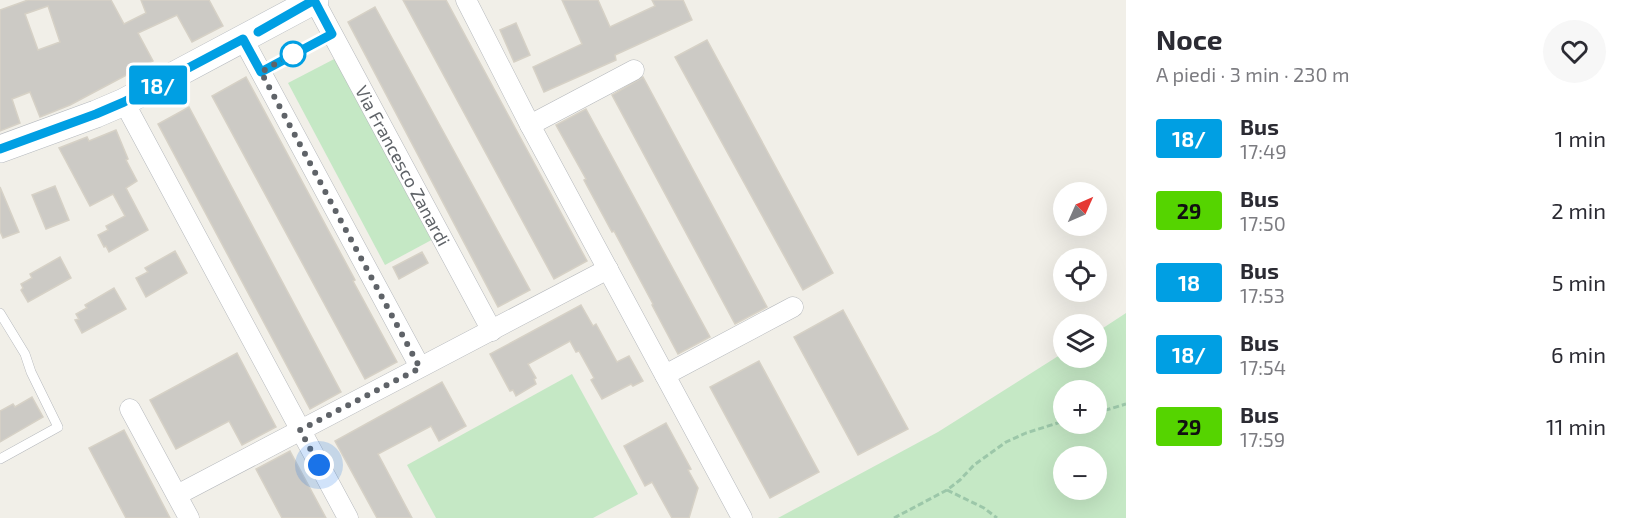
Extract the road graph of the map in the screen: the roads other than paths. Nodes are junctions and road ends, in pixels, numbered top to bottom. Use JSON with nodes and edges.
{"nodes":[{"id":1,"x":315,"y":0,"type":"edge"},
{"id":2,"x":466,"y":0,"type":"edge"},
{"id":3,"x":332,"y":34,"type":"junction"},
{"id":4,"x":243,"y":39,"type":"junction"},
{"id":5,"x":634,"y":70,"type":"dead end"},
{"id":6,"x":261,"y":72,"type":"junction"},
{"id":7,"x":124,"y":102,"type":"junction"},
{"id":8,"x":530,"y":125,"type":"junction"},
{"id":9,"x":0,"y":149,"type":"edge"},
{"id":10,"x":608,"y":269,"type":"junction"},
{"id":11,"x":793,"y":307,"type":"dead end"},
{"id":12,"x":0,"y":313,"type":"edge"},
{"id":13,"x":492,"y":331,"type":"junction"},
{"id":14,"x":420,"y":368,"type":"junction"},
{"id":15,"x":665,"y":375,"type":"junction"},
{"id":16,"x":130,"y":409,"type":"dead end"},
{"id":17,"x":300,"y":430,"type":"junction"},
{"id":18,"x":0,"y":459,"type":"edge"},
{"id":19,"x":177,"y":495,"type":"junction"},
{"id":20,"x":189,"y":518,"type":"edge"},
{"id":21,"x":348,"y":518,"type":"edge"},
{"id":22,"x":742,"y":518,"type":"edge"}],
"edges":[{"from":1,"to":3,"type":"street","name":"Via Francesco Zanardi"},
{"from":1,"to":4,"type":"main road","name":"Via Francesco Zanardi"},
{"from":2,"to":8,"type":"street"},
{"from":3,"to":6,"type":"lane"},
{"from":3,"to":13,"type":"street","name":"Via Francesco Zanardi"},
{"from":4,"to":6,"type":"street"},
{"from":4,"to":7,"type":"main road","name":"Via Francesco Zanardi"},
{"from":5,"to":8,"type":"street"},
{"from":6,"to":14,"type":"street"},
{"from":7,"to":9,"type":"main road","name":"Via Francesco Zanardi"},
{"from":7,"to":17,"type":"street"},
{"from":8,"to":10,"type":"street"},
{"from":10,"to":13,"type":"street"},
{"from":10,"to":15,"type":"street"},
{"from":11,"to":15,"type":"street"},
{"from":12,"to":18,"type":"lane"},
{"from":13,"to":14,"type":"street"},
{"from":14,"to":17,"type":"street"},
{"from":15,"to":22,"type":"street"},
{"from":16,"to":19,"type":"street"},
{"from":17,"to":19,"type":"street"},
{"from":17,"to":21,"type":"street"},
{"from":19,"to":20,"type":"street"}]}
